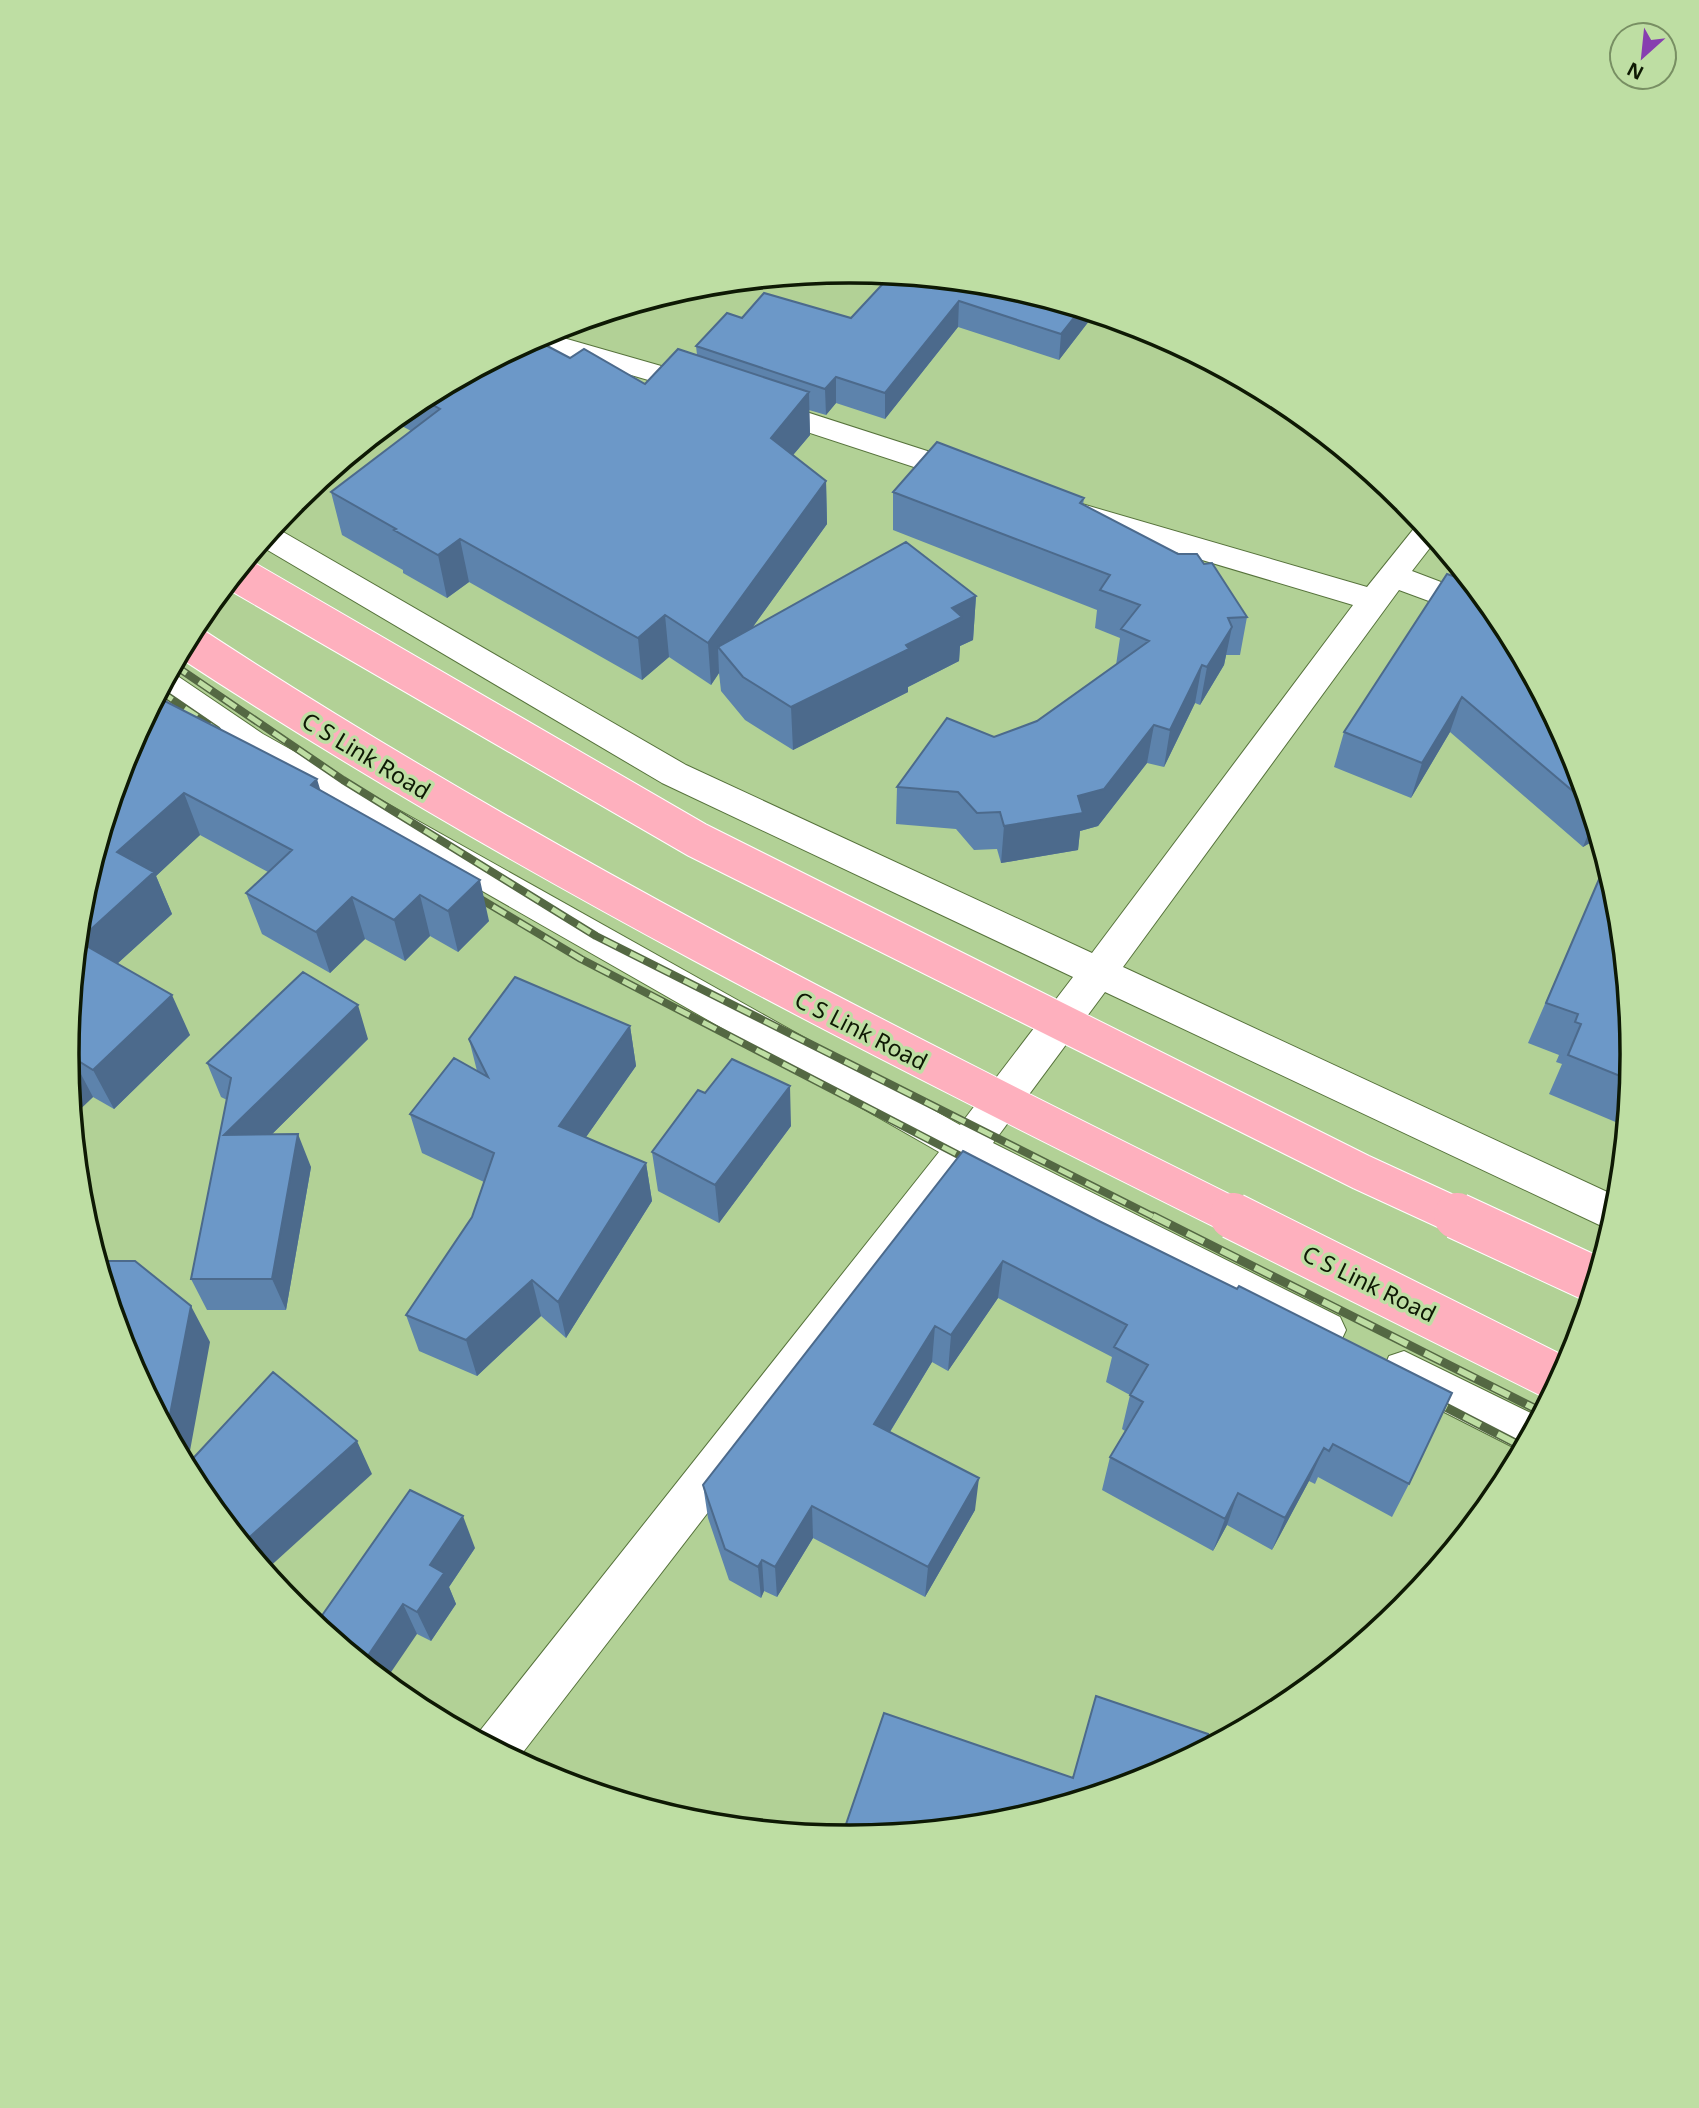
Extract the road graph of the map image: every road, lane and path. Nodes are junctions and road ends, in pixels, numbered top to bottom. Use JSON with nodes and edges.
{"nodes":[{"id":1,"x":552,"y":344,"type":"edge"},
{"id":2,"x":995,"y":484,"type":"edge"},
{"id":3,"x":1057,"y":505,"type":"edge"},
{"id":4,"x":1421,"y":537,"type":"edge"},
{"id":5,"x":275,"y":541,"type":"edge"},
{"id":6,"x":244,"y":578,"type":"edge"},
{"id":7,"x":1384,"y":588,"type":"junction"},
{"id":8,"x":1480,"y":612,"type":"edge"},
{"id":9,"x":196,"y":647,"type":"edge"},
{"id":10,"x":172,"y":688,"type":"edge"},
{"id":11,"x":1099,"y":973,"type":"junction"},
{"id":12,"x":966,"y":1148,"type":"junction"},
{"id":13,"x":1604,"y":1209,"type":"edge"},
{"id":14,"x":1587,"y":1276,"type":"edge"},
{"id":15,"x":1550,"y":1375,"type":"edge"},
{"id":16,"x":1522,"y":1430,"type":"edge"},
{"id":17,"x":502,"y":1741,"type":"edge"}],
"edges":[{"from":1,"to":2,"type":"street"},
{"from":3,"to":7,"type":"street"},
{"from":4,"to":7,"type":"street"},
{"from":5,"to":11,"type":"street"},
{"from":6,"to":14,"type":"main road","bridge":true},
{"from":7,"to":8,"type":"street"},
{"from":7,"to":11,"type":"street"},
{"from":9,"to":15,"type":"main road","name":"C S Link Road","bridge":true},
{"from":10,"to":12,"type":"street"},
{"from":11,"to":12,"type":"street"},
{"from":11,"to":13,"type":"street"},
{"from":12,"to":16,"type":"street"},
{"from":12,"to":17,"type":"street"}]}
